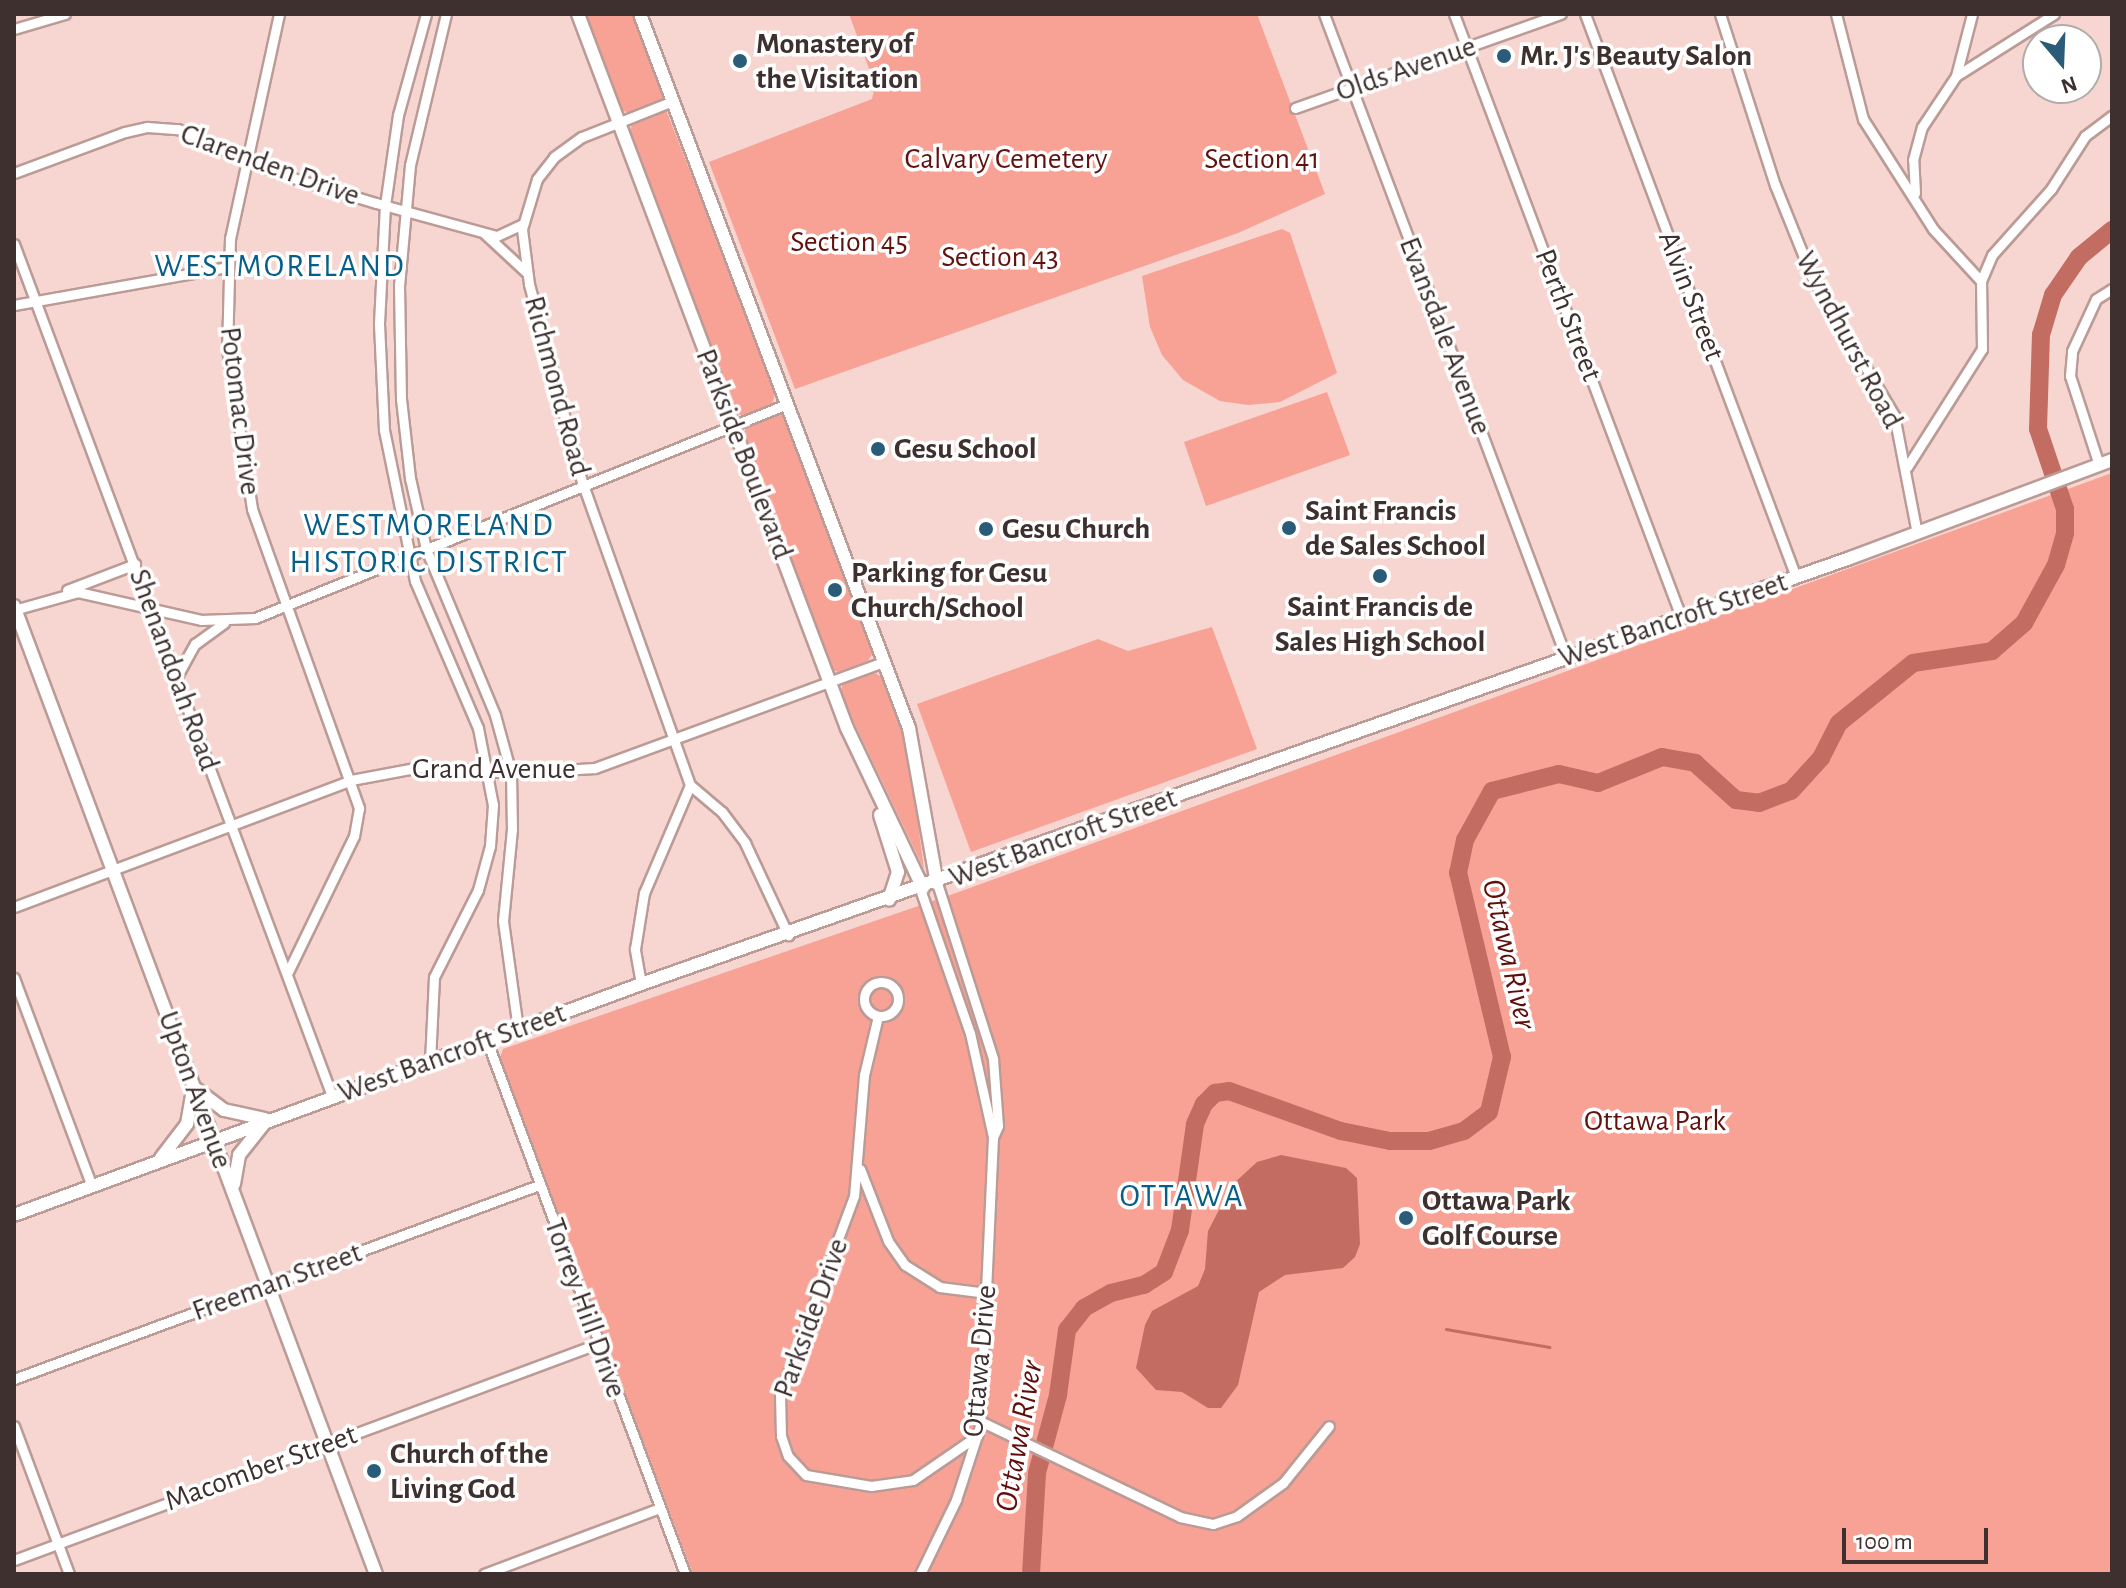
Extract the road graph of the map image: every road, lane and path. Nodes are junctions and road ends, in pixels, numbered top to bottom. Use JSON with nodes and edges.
{"nodes":[{"id":1,"x":65,"y":14,"type":"edge"},
{"id":2,"x":279,"y":14,"type":"edge"},
{"id":3,"x":426,"y":14,"type":"edge"},
{"id":4,"x":446,"y":14,"type":"edge"},
{"id":5,"x":578,"y":14,"type":"edge"},
{"id":6,"x":640,"y":14,"type":"edge"},
{"id":7,"x":1324,"y":14,"type":"edge"},
{"id":8,"x":1454,"y":14,"type":"edge"},
{"id":9,"x":1561,"y":14,"type":"edge"},
{"id":10,"x":1585,"y":14,"type":"edge"},
{"id":11,"x":1836,"y":14,"type":"edge"},
{"id":12,"x":1972,"y":14,"type":"edge"},
{"id":13,"x":2054,"y":14,"type":"edge"},
{"id":14,"x":1723,"y":15,"type":"edge"},
{"id":15,"x":14,"y":29,"type":"edge"},
{"id":16,"x":1467,"y":47,"type":"junction"},
{"id":17,"x":1956,"y":76,"type":"junction"},
{"id":18,"x":1352,"y":88,"type":"junction"},
{"id":19,"x":673,"y":101,"type":"junction"},
{"id":20,"x":1295,"y":108,"type":"dead end"},
{"id":21,"x":2112,"y":116,"type":"edge"},
{"id":22,"x":619,"y":123,"type":"junction"},
{"id":23,"x":245,"y":158,"type":"junction"},
{"id":24,"x":14,"y":173,"type":"edge"},
{"id":25,"x":1916,"y":196,"type":"junction"},
{"id":26,"x":385,"y":205,"type":"junction"},
{"id":27,"x":405,"y":211,"type":"junction"},
{"id":28,"x":523,"y":224,"type":"junction"},
{"id":29,"x":482,"y":232,"type":"junction"},
{"id":30,"x":14,"y":244,"type":"edge"},
{"id":31,"x":227,"y":267,"type":"junction"},
{"id":32,"x":527,"y":273,"type":"junction"},
{"id":33,"x":1981,"y":281,"type":"junction"},
{"id":34,"x":2112,"y":289,"type":"edge"},
{"id":35,"x":35,"y":300,"type":"junction"},
{"id":36,"x":14,"y":305,"type":"edge"},
{"id":37,"x":787,"y":404,"type":"junction"},
{"id":38,"x":733,"y":425,"type":"junction"},
{"id":39,"x":2112,"y":460,"type":"edge"},
{"id":40,"x":2099,"y":465,"type":"junction"},
{"id":41,"x":1907,"y":467,"type":"junction"},
{"id":42,"x":582,"y":482,"type":"junction"},
{"id":43,"x":1917,"y":533,"type":"junction"},
{"id":44,"x":426,"y":549,"type":"junction"},
{"id":45,"x":408,"y":557,"type":"junction"},
{"id":46,"x":135,"y":564,"type":"junction"},
{"id":47,"x":1796,"y":577,"type":"junction"},
{"id":48,"x":29,"y":604,"type":"junction"},
{"id":49,"x":288,"y":606,"type":"junction"},
{"id":50,"x":15,"y":609,"type":"edge"},
{"id":51,"x":153,"y":610,"type":"junction"},
{"id":52,"x":1681,"y":617,"type":"junction"},
{"id":53,"x":227,"y":621,"type":"junction"},
{"id":54,"x":1566,"y":657,"type":"junction"},
{"id":55,"x":883,"y":662,"type":"junction"},
{"id":56,"x":177,"y":676,"type":"junction"},
{"id":57,"x":829,"y":682,"type":"junction"},
{"id":58,"x":673,"y":740,"type":"junction"},
{"id":59,"x":489,"y":771,"type":"junction"},
{"id":60,"x":511,"y":773,"type":"junction"},
{"id":61,"x":351,"y":780,"type":"junction"},
{"id":62,"x":690,"y":785,"type":"junction"},
{"id":63,"x":875,"y":792,"type":"junction"},
{"id":64,"x":231,"y":826,"type":"junction"},
{"id":65,"x":113,"y":870,"type":"junction"},
{"id":66,"x":937,"y":883,"type":"junction"},
{"id":67,"x":921,"y":888,"type":"junction"},
{"id":68,"x":889,"y":900,"type":"junction"},
{"id":69,"x":14,"y":907,"type":"edge"},
{"id":70,"x":788,"y":935,"type":"junction"},
{"id":71,"x":288,"y":972,"type":"junction"},
{"id":72,"x":14,"y":978,"type":"edge"},
{"id":73,"x":641,"y":984,"type":"junction"},
{"id":74,"x":878,"y":1016,"type":"dead end"},
{"id":75,"x":518,"y":1029,"type":"junction"},
{"id":76,"x":487,"y":1041,"type":"junction"},
{"id":77,"x":430,"y":1061,"type":"junction"},
{"id":78,"x":194,"y":1087,"type":"junction"},
{"id":79,"x":332,"y":1096,"type":"junction"},
{"id":80,"x":268,"y":1119,"type":"junction"},
{"id":81,"x":993,"y":1137,"type":"junction"},
{"id":82,"x":213,"y":1139,"type":"junction"},
{"id":83,"x":160,"y":1158,"type":"junction"},
{"id":84,"x":859,"y":1163,"type":"junction"},
{"id":85,"x":91,"y":1184,"type":"junction"},
{"id":86,"x":539,"y":1185,"type":"junction"},
{"id":87,"x":233,"y":1193,"type":"junction"},
{"id":88,"x":14,"y":1215,"type":"edge"},
{"id":89,"x":268,"y":1285,"type":"junction"},
{"id":90,"x":987,"y":1293,"type":"junction"},
{"id":91,"x":597,"y":1344,"type":"junction"},
{"id":92,"x":14,"y":1379,"type":"edge"},
{"id":93,"x":980,"y":1421,"type":"junction"},
{"id":94,"x":14,"y":1426,"type":"edge"},
{"id":95,"x":1329,"y":1426,"type":"dead end"},
{"id":96,"x":977,"y":1436,"type":"junction"},
{"id":97,"x":328,"y":1444,"type":"junction"},
{"id":98,"x":660,"y":1508,"type":"junction"},
{"id":99,"x":58,"y":1544,"type":"junction"},
{"id":100,"x":14,"y":1560,"type":"edge"},
{"id":101,"x":69,"y":1574,"type":"edge"},
{"id":102,"x":376,"y":1574,"type":"edge"},
{"id":103,"x":484,"y":1574,"type":"edge"},
{"id":104,"x":685,"y":1574,"type":"edge"},
{"id":105,"x":920,"y":1574,"type":"edge"}],
"edges":[{"from":1,"to":15,"type":"street"},
{"from":2,"to":23,"type":"street","name":"Potomac Drive"},
{"from":3,"to":26,"type":"street"},
{"from":4,"to":27,"type":"street"},
{"from":5,"to":22,"type":"street","name":"Parkside Boulevard"},
{"from":6,"to":19,"type":"street","name":"Parkside Boulevard"},
{"from":7,"to":18,"type":"street","name":"Evansdale Avenue"},
{"from":8,"to":16,"type":"street","name":"Perth Street"},
{"from":9,"to":16,"type":"street","name":"Olds Avenue"},
{"from":10,"to":47,"type":"street","name":"Alvin Street"},
{"from":11,"to":25,"type":"street"},
{"from":12,"to":17,"type":"street"},
{"from":13,"to":17,"type":"street"},
{"from":14,"to":41,"type":"street","name":"Wyndhurst Road"},
{"from":16,"to":18,"type":"street","name":"Olds Avenue"},
{"from":16,"to":52,"type":"street","name":"Perth Street"},
{"from":17,"to":25,"type":"street"},
{"from":18,"to":20,"type":"street","name":"Olds Avenue"},
{"from":18,"to":54,"type":"street","name":"Evansdale Avenue"},
{"from":19,"to":22,"type":"street","name":"Richmond Road"},
{"from":19,"to":37,"type":"street","name":"Parkside Boulevard"},
{"from":21,"to":33,"type":"street"},
{"from":22,"to":28,"type":"street","name":"Richmond Road"},
{"from":22,"to":38,"type":"street","name":"Parkside Boulevard"},
{"from":23,"to":24,"type":"street","name":"Clarenden Drive"},
{"from":23,"to":26,"type":"street","name":"Clarenden Drive"},
{"from":23,"to":31,"type":"street","name":"Potomac Drive"},
{"from":25,"to":33,"type":"street"},
{"from":26,"to":27,"type":"street","name":"Clarenden Drive"},
{"from":26,"to":45,"type":"street"},
{"from":27,"to":29,"type":"street","name":"Clarenden Drive"},
{"from":27,"to":44,"type":"street"},
{"from":28,"to":29,"type":"street","name":"Clarenden Drive"},
{"from":28,"to":32,"type":"street","name":"Richmond Road"},
{"from":29,"to":32,"type":"street","name":"Clarenden Drive"},
{"from":30,"to":35,"type":"street","name":"Shenandoah Road"},
{"from":31,"to":35,"type":"street"},
{"from":31,"to":49,"type":"street","name":"Potomac Drive"},
{"from":32,"to":42,"type":"street","name":"Richmond Road"},
{"from":33,"to":41,"type":"street"},
{"from":34,"to":40,"type":"street"},
{"from":35,"to":36,"type":"street"},
{"from":35,"to":46,"type":"street","name":"Shenandoah Road"},
{"from":37,"to":38,"type":"street"},
{"from":37,"to":55,"type":"street","name":"Parkside Boulevard"},
{"from":38,"to":42,"type":"street"},
{"from":38,"to":57,"type":"street","name":"Parkside Boulevard"},
{"from":39,"to":40,"type":"street","name":"West Bancroft Street"},
{"from":40,"to":43,"type":"street","name":"West Bancroft Street"},
{"from":41,"to":43,"type":"street","name":"Wyndhurst Road"},
{"from":42,"to":44,"type":"street"},
{"from":42,"to":58,"type":"street","name":"Richmond Road"},
{"from":43,"to":47,"type":"street","name":"West Bancroft Street"},
{"from":44,"to":45,"type":"street"},
{"from":44,"to":60,"type":"street"},
{"from":45,"to":49,"type":"street"},
{"from":45,"to":59,"type":"street"},
{"from":46,"to":48,"type":"street"},
{"from":46,"to":51,"type":"street","name":"Shenandoah Road"},
{"from":47,"to":52,"type":"street","name":"West Bancroft Street"},
{"from":48,"to":50,"type":"street"},
{"from":48,"to":51,"type":"street"},
{"from":49,"to":53,"type":"street"},
{"from":49,"to":61,"type":"street","name":"Potomac Drive"},
{"from":50,"to":65,"type":"street","name":"Upton Avenue"},
{"from":51,"to":53,"type":"street"},
{"from":51,"to":56,"type":"street","name":"Shenandoah Road"},
{"from":52,"to":54,"type":"street","name":"West Bancroft Street"},
{"from":53,"to":56,"type":"street"},
{"from":54,"to":66,"type":"street","name":"West Bancroft Street"},
{"from":55,"to":57,"type":"street","name":"Grand Avenue"},
{"from":55,"to":66,"type":"street","name":"Parkside Boulevard"},
{"from":56,"to":64,"type":"street","name":"Shenandoah Road"},
{"from":57,"to":58,"type":"street","name":"Grand Avenue"},
{"from":57,"to":63,"type":"street","name":"Parkside Boulevard"},
{"from":58,"to":60,"type":"street","name":"Grand Avenue"},
{"from":58,"to":62,"type":"street","name":"Richmond Road"},
{"from":59,"to":60,"type":"street","name":"Grand Avenue"},
{"from":59,"to":61,"type":"street","name":"Grand Avenue"},
{"from":59,"to":77,"type":"street"},
{"from":60,"to":75,"type":"street"},
{"from":61,"to":64,"type":"street","name":"Grand Avenue"},
{"from":61,"to":71,"type":"street","name":"Potomac Drive"},
{"from":62,"to":70,"type":"street","name":"Richmond Road"},
{"from":62,"to":73,"type":"street"},
{"from":63,"to":67,"type":"street","name":"Parkside Boulevard"},
{"from":63,"to":68,"type":"street"},
{"from":64,"to":65,"type":"street","name":"Grand Avenue"},
{"from":64,"to":71,"type":"street","name":"Shenandoah Road"},
{"from":65,"to":69,"type":"street","name":"Grand Avenue"},
{"from":65,"to":78,"type":"street","name":"Upton Avenue"},
{"from":66,"to":67,"type":"street","name":"West Bancroft Street"},
{"from":66,"to":81,"type":"street","name":"Ottawa Drive"},
{"from":67,"to":68,"type":"street","name":"West Bancroft Street"},
{"from":67,"to":81,"type":"street","name":"Ottawa Drive"},
{"from":68,"to":70,"type":"street","name":"West Bancroft Street"},
{"from":70,"to":73,"type":"street","name":"West Bancroft Street"},
{"from":71,"to":79,"type":"street","name":"Shenandoah Road"},
{"from":72,"to":85,"type":"street"},
{"from":73,"to":75,"type":"street","name":"West Bancroft Street"},
{"from":74,"to":84,"type":"street","name":"Parkside Drive"},
{"from":75,"to":76,"type":"street","name":"West Bancroft Street"},
{"from":76,"to":77,"type":"street","name":"West Bancroft Street"},
{"from":76,"to":86,"type":"street","name":"Torrey Hill Drive"},
{"from":77,"to":79,"type":"street","name":"West Bancroft Street"},
{"from":78,"to":80,"type":"street"},
{"from":78,"to":82,"type":"street","name":"Upton Avenue"},
{"from":78,"to":83,"type":"street"},
{"from":79,"to":80,"type":"street","name":"West Bancroft Street"},
{"from":80,"to":82,"type":"street","name":"West Bancroft Street"},
{"from":80,"to":87,"type":"street"},
{"from":81,"to":90,"type":"street","name":"Ottawa Drive"},
{"from":82,"to":83,"type":"street","name":"West Bancroft Street"},
{"from":82,"to":87,"type":"street","name":"Upton Avenue"},
{"from":83,"to":85,"type":"street","name":"West Bancroft Street"},
{"from":84,"to":90,"type":"street"},
{"from":84,"to":96,"type":"street","name":"Parkside Drive"},
{"from":85,"to":88,"type":"street","name":"West Bancroft Street"},
{"from":86,"to":89,"type":"street","name":"Freeman Street"},
{"from":86,"to":91,"type":"street","name":"Torrey Hill Drive"},
{"from":87,"to":89,"type":"street","name":"Upton Avenue"},
{"from":89,"to":92,"type":"street","name":"Freeman Street"},
{"from":89,"to":97,"type":"street","name":"Upton Avenue"},
{"from":90,"to":93,"type":"street","name":"Ottawa Drive"},
{"from":91,"to":97,"type":"street","name":"Macomber Street"},
{"from":91,"to":98,"type":"street","name":"Torrey Hill Drive"},
{"from":93,"to":95,"type":"street"},
{"from":93,"to":96,"type":"street","name":"Ottawa Drive"},
{"from":94,"to":99,"type":"street"},
{"from":96,"to":105,"type":"street","name":"Ottawa Drive"},
{"from":97,"to":99,"type":"street","name":"Macomber Street"},
{"from":97,"to":102,"type":"street","name":"Upton Avenue"},
{"from":98,"to":103,"type":"street"},
{"from":98,"to":104,"type":"street","name":"Torrey Hill Drive"},
{"from":99,"to":100,"type":"street","name":"Macomber Street"},
{"from":99,"to":101,"type":"street"}]}
